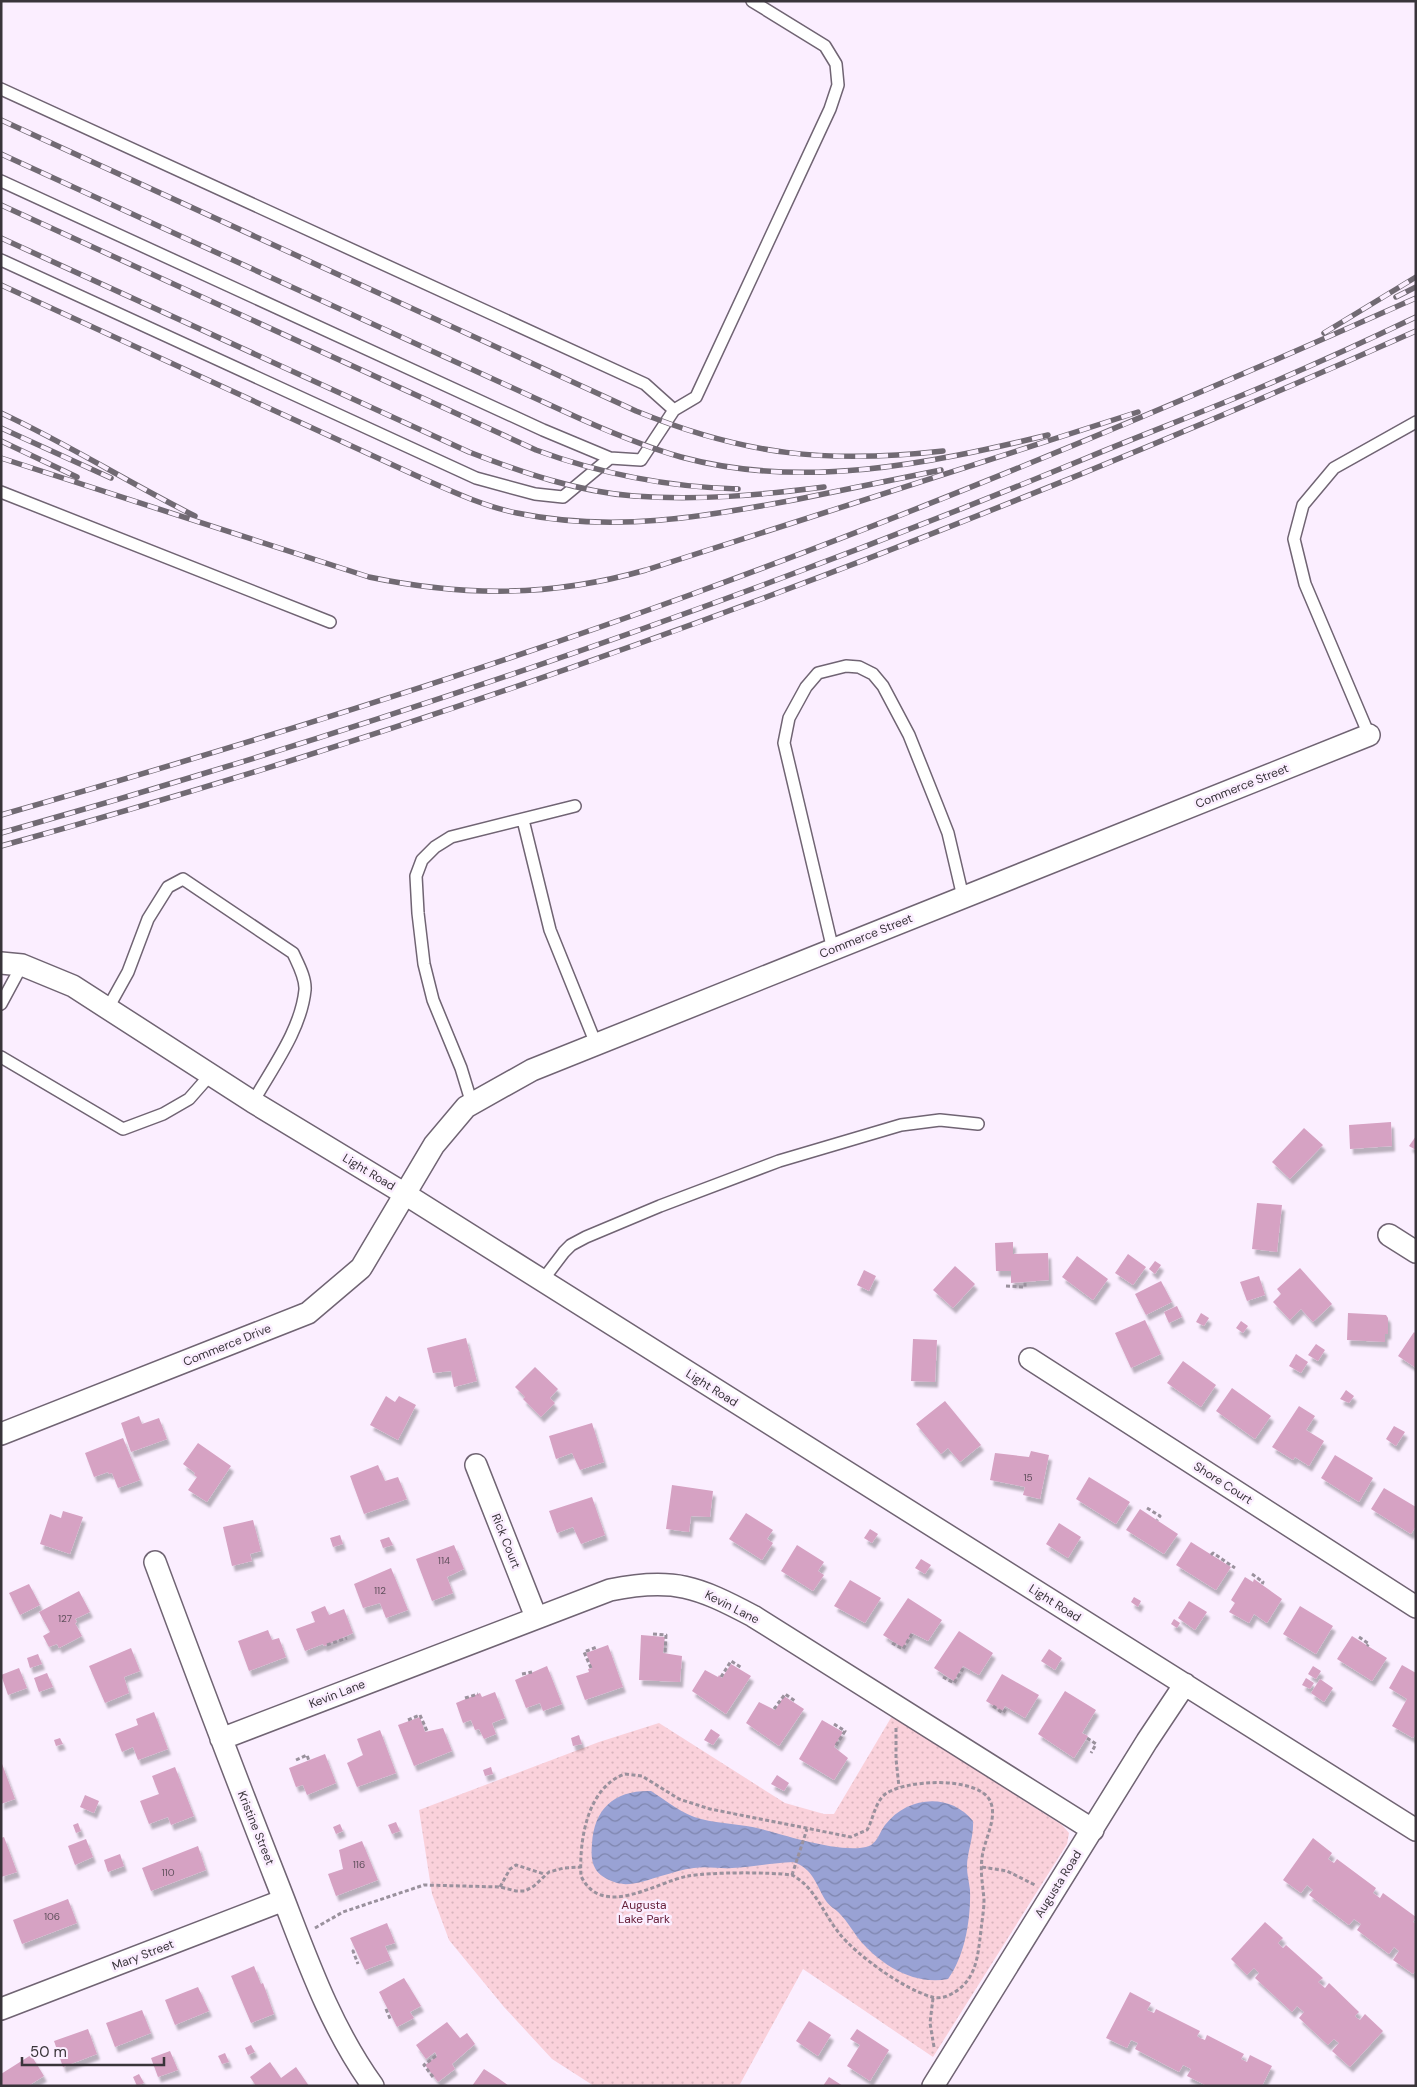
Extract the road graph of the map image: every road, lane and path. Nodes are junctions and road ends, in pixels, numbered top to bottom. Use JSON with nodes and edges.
{"nodes":[{"id":1,"x":752,"y":1,"type":"edge"},
{"id":2,"x":1,"y":89,"type":"edge"},
{"id":3,"x":1,"y":181,"type":"edge"},
{"id":4,"x":1,"y":260,"type":"edge"},
{"id":5,"x":674,"y":410,"type":"junction"},
{"id":6,"x":1416,"y":422,"type":"edge"},
{"id":7,"x":610,"y":458,"type":"junction"},
{"id":8,"x":1,"y":492,"type":"edge"},
{"id":9,"x":330,"y":622,"type":"dead end"},
{"id":10,"x":1369,"y":735,"type":"joint"},
{"id":11,"x":575,"y":806,"type":"dead end"},
{"id":12,"x":523,"y":820,"type":"junction"},
{"id":13,"x":962,"y":897,"type":"junction"},
{"id":14,"x":833,"y":950,"type":"junction"},
{"id":15,"x":1,"y":963,"type":"edge"},
{"id":16,"x":22,"y":965,"type":"junction"},
{"id":17,"x":1,"y":1004,"type":"edge"},
{"id":18,"x":108,"y":1008,"type":"junction"},
{"id":19,"x":596,"y":1044,"type":"junction"},
{"id":20,"x":1,"y":1057,"type":"edge"},
{"id":21,"x":211,"y":1074,"type":"junction"},
{"id":22,"x":253,"y":1102,"type":"junction"},
{"id":23,"x":472,"y":1104,"type":"junction"},
{"id":24,"x":978,"y":1124,"type":"dead end"},
{"id":25,"x":405,"y":1194,"type":"junction"},
{"id":26,"x":1388,"y":1235,"type":"dead end"},
{"id":27,"x":1416,"y":1252,"type":"edge"},
{"id":28,"x":542,"y":1281,"type":"junction"},
{"id":29,"x":1025,"y":1282,"type":"dead end"},
{"id":30,"x":1006,"y":1286,"type":"dead end"},
{"id":31,"x":1030,"y":1359,"type":"dead end"},
{"id":32,"x":1,"y":1434,"type":"edge"},
{"id":33,"x":476,"y":1466,"type":"dead end"},
{"id":34,"x":1147,"y":1508,"type":"dead end"},
{"id":35,"x":1157,"y":1520,"type":"dead end"},
{"id":36,"x":1212,"y":1555,"type":"dead end"},
{"id":37,"x":155,"y":1562,"type":"dead end"},
{"id":38,"x":1235,"y":1568,"type":"dead end"},
{"id":39,"x":1252,"y":1574,"type":"dead end"},
{"id":40,"x":1262,"y":1584,"type":"dead end"},
{"id":41,"x":1416,"y":1607,"type":"edge"},
{"id":42,"x":536,"y":1617,"type":"junction"},
{"id":43,"x":653,"y":1634,"type":"dead end"},
{"id":44,"x":912,"y":1634,"type":"dead end"},
{"id":45,"x":347,"y":1638,"type":"dead end"},
{"id":46,"x":1359,"y":1638,"type":"dead end"},
{"id":47,"x":892,"y":1643,"type":"dead end"},
{"id":48,"x":327,"y":1645,"type":"dead end"},
{"id":49,"x":1368,"y":1646,"type":"dead end"},
{"id":50,"x":596,"y":1647,"type":"dead end"},
{"id":51,"x":665,"y":1654,"type":"dead end"},
{"id":52,"x":964,"y":1667,"type":"dead end"},
{"id":53,"x":591,"y":1668,"type":"dead end"},
{"id":54,"x":742,"y":1668,"type":"dead end"},
{"id":55,"x":532,"y":1672,"type":"dead end"},
{"id":56,"x":522,"y":1674,"type":"dead end"},
{"id":57,"x":721,"y":1677,"type":"dead end"},
{"id":58,"x":944,"y":1677,"type":"dead end"},
{"id":59,"x":1185,"y":1684,"type":"junction"},
{"id":60,"x":478,"y":1694,"type":"dead end"},
{"id":61,"x":465,"y":1698,"type":"dead end"},
{"id":62,"x":795,"y":1701,"type":"dead end"},
{"id":63,"x":993,"y":1706,"type":"dead end"},
{"id":64,"x":1007,"y":1707,"type":"dead end"},
{"id":65,"x":774,"y":1710,"type":"dead end"},
{"id":66,"x":408,"y":1720,"type":"dead end"},
{"id":67,"x":899,"y":1722,"type":"dead end"},
{"id":68,"x":834,"y":1724,"type":"dead end"},
{"id":69,"x":427,"y":1731,"type":"dead end"},
{"id":70,"x":1086,"y":1738,"type":"dead end"},
{"id":71,"x":221,"y":1739,"type":"junction"},
{"id":72,"x":835,"y":1747,"type":"dead end"},
{"id":73,"x":1091,"y":1753,"type":"dead end"},
{"id":74,"x":296,"y":1760,"type":"dead end"},
{"id":75,"x":309,"y":1761,"type":"dead end"},
{"id":76,"x":899,"y":1787,"type":"junction"},
{"id":77,"x":1414,"y":1825,"type":"edge"},
{"id":78,"x":807,"y":1829,"type":"junction"},
{"id":79,"x":1093,"y":1830,"type":"junction"},
{"id":80,"x":580,"y":1867,"type":"junction"},
{"id":81,"x":982,"y":1867,"type":"junction"},
{"id":82,"x":544,"y":1874,"type":"junction"},
{"id":83,"x":792,"y":1875,"type":"junction"},
{"id":84,"x":500,"y":1887,"type":"junction"},
{"id":85,"x":1039,"y":1888,"type":"dead end"},
{"id":86,"x":284,"y":1900,"type":"junction"},
{"id":87,"x":308,"y":1932,"type":"dead end"},
{"id":88,"x":354,"y":1950,"type":"dead end"},
{"id":89,"x":358,"y":1964,"type":"dead end"},
{"id":90,"x":933,"y":1998,"type":"junction"},
{"id":91,"x":1,"y":2008,"type":"edge"},
{"id":92,"x":386,"y":2009,"type":"dead end"},
{"id":93,"x":391,"y":2021,"type":"dead end"},
{"id":94,"x":936,"y":2051,"type":"dead end"},
{"id":95,"x":437,"y":2056,"type":"dead end"},
{"id":96,"x":433,"y":2077,"type":"dead end"},
{"id":97,"x":374,"y":2086,"type":"edge"},
{"id":98,"x":933,"y":2086,"type":"edge"}],
"edges":[{"from":1,"to":5,"type":"lane"},
{"from":2,"to":5,"type":"lane"},
{"from":3,"to":7,"type":"lane"},
{"from":4,"to":7,"type":"lane"},
{"from":5,"to":7,"type":"lane"},
{"from":6,"to":10,"type":"lane"},
{"from":8,"to":9,"type":"lane"},
{"from":10,"to":13,"type":"street","name":"Commerce Street"},
{"from":11,"to":12,"type":"lane"},
{"from":12,"to":19,"type":"lane"},
{"from":12,"to":23,"type":"lane"},
{"from":13,"to":14,"type":"street","name":"Commerce Street"},
{"from":13,"to":14,"type":"lane"},
{"from":14,"to":19,"type":"street","name":"Commerce Street"},
{"from":15,"to":16,"type":"street","name":"Light Road"},
{"from":16,"to":17,"type":"lane"},
{"from":16,"to":18,"type":"street","name":"Light Road"},
{"from":18,"to":21,"type":"street","name":"Light Road"},
{"from":18,"to":22,"type":"lane"},
{"from":19,"to":23,"type":"street","name":"Commerce Street"},
{"from":20,"to":21,"type":"lane"},
{"from":21,"to":22,"type":"street","name":"Light Road"},
{"from":22,"to":25,"type":"street","name":"Light Road"},
{"from":23,"to":25,"type":"street","name":"Commerce Street"},
{"from":24,"to":28,"type":"lane"},
{"from":25,"to":28,"type":"street","name":"Light Road"},
{"from":25,"to":32,"type":"street","name":"Commerce Drive"},
{"from":26,"to":27,"type":"street"},
{"from":28,"to":59,"type":"street","name":"Light Road"},
{"from":29,"to":30,"type":"path"},
{"from":31,"to":41,"type":"street","name":"Shore Court"},
{"from":33,"to":42,"type":"street","name":"Rick Court"},
{"from":34,"to":35,"type":"path"},
{"from":36,"to":38,"type":"path"},
{"from":37,"to":71,"type":"street","name":"Kristine Street"},
{"from":39,"to":40,"type":"path"},
{"from":42,"to":71,"type":"street","name":"Kevin Lane"},
{"from":42,"to":79,"type":"street","name":"Kevin Lane"},
{"from":43,"to":51,"type":"path"},
{"from":44,"to":47,"type":"path"},
{"from":45,"to":48,"type":"path"},
{"from":46,"to":49,"type":"path"},
{"from":50,"to":53,"type":"path"},
{"from":52,"to":58,"type":"path"},
{"from":54,"to":57,"type":"path"},
{"from":55,"to":56,"type":"path"},
{"from":59,"to":77,"type":"street","name":"Light Road"},
{"from":59,"to":79,"type":"street","name":"Augusta Road"},
{"from":60,"to":61,"type":"path"},
{"from":62,"to":65,"type":"path"},
{"from":63,"to":64,"type":"path"},
{"from":66,"to":69,"type":"path"},
{"from":67,"to":76,"type":"path"},
{"from":68,"to":72,"type":"path"},
{"from":70,"to":73,"type":"path"},
{"from":71,"to":86,"type":"street","name":"Kristine Street"},
{"from":74,"to":75,"type":"path"},
{"from":76,"to":78,"type":"path"},
{"from":76,"to":81,"type":"path"},
{"from":78,"to":80,"type":"path"},
{"from":78,"to":83,"type":"path"},
{"from":79,"to":98,"type":"street","name":"Augusta Road"},
{"from":80,"to":82,"type":"path"},
{"from":80,"to":83,"type":"path"},
{"from":81,"to":85,"type":"path"},
{"from":81,"to":90,"type":"path"},
{"from":82,"to":84,"type":"path"},
{"from":82,"to":84,"type":"path"},
{"from":83,"to":90,"type":"path"},
{"from":84,"to":87,"type":"path"},
{"from":86,"to":91,"type":"street","name":"Mary Street"},
{"from":86,"to":97,"type":"street","name":"Kristine Street"},
{"from":88,"to":89,"type":"path"},
{"from":90,"to":94,"type":"path"},
{"from":92,"to":93,"type":"path"},
{"from":95,"to":96,"type":"path"}]}
